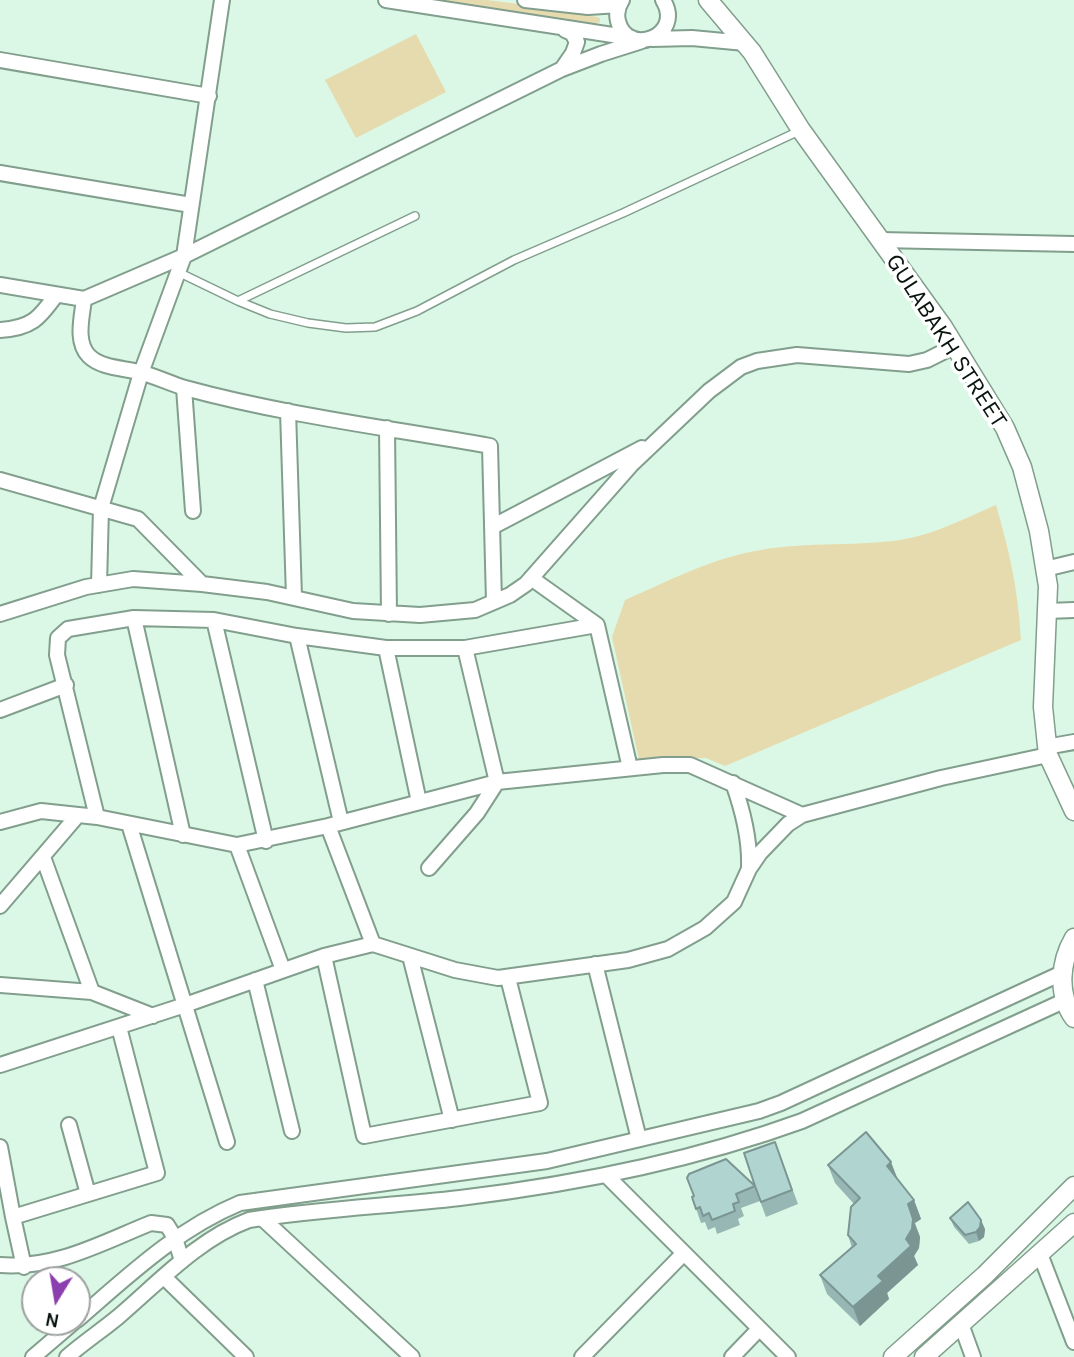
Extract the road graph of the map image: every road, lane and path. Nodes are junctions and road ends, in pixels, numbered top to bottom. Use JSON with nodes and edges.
{"nodes":[{"id":1,"x":222,"y":0,"type":"edge"},
{"id":2,"x":386,"y":0,"type":"edge"},
{"id":3,"x":525,"y":0,"type":"edge"},
{"id":4,"x":663,"y":0,"type":"edge"},
{"id":5,"x":708,"y":0,"type":"edge"},
{"id":6,"x":621,"y":2,"type":"edge"},
{"id":7,"x":565,"y":30,"type":"junction"},
{"id":8,"x":642,"y":39,"type":"junction"},
{"id":9,"x":745,"y":43,"type":"junction"},
{"id":10,"x":0,"y":60,"type":"edge"},
{"id":11,"x":562,"y":69,"type":"junction"},
{"id":12,"x":209,"y":96,"type":"junction"},
{"id":13,"x":801,"y":130,"type":"junction"},
{"id":14,"x":0,"y":173,"type":"edge"},
{"id":15,"x":191,"y":205,"type":"junction"},
{"id":16,"x":415,"y":216,"type":"dead end"},
{"id":17,"x":880,"y":240,"type":"junction"},
{"id":18,"x":1074,"y":244,"type":"edge"},
{"id":19,"x":184,"y":256,"type":"junction"},
{"id":20,"x":178,"y":272,"type":"junction"},
{"id":21,"x":0,"y":285,"type":"edge"},
{"id":22,"x":56,"y":295,"type":"junction"},
{"id":23,"x":84,"y":299,"type":"junction"},
{"id":24,"x":237,"y":301,"type":"junction"},
{"id":25,"x":0,"y":330,"type":"edge"},
{"id":26,"x":956,"y":346,"type":"junction"},
{"id":27,"x":141,"y":373,"type":"junction"},
{"id":28,"x":184,"y":388,"type":"junction"},
{"id":29,"x":288,"y":411,"type":"junction"},
{"id":30,"x":387,"y":428,"type":"junction"},
{"id":31,"x":659,"y":439,"type":"junction"},
{"id":32,"x":0,"y":480,"type":"edge"},
{"id":33,"x":101,"y":508,"type":"junction"},
{"id":34,"x":193,"y":511,"type":"dead end"},
{"id":35,"x":492,"y":527,"type":"junction"},
{"id":36,"x":1074,"y":562,"type":"edge"},
{"id":37,"x":1045,"y":569,"type":"junction"},
{"id":38,"x":531,"y":578,"type":"junction"},
{"id":39,"x":202,"y":584,"type":"junction"},
{"id":40,"x":99,"y":585,"type":"junction"},
{"id":41,"x":293,"y":597,"type":"junction"},
{"id":42,"x":494,"y":602,"type":"junction"},
{"id":43,"x":1074,"y":610,"type":"edge"},
{"id":44,"x":1047,"y":611,"type":"junction"},
{"id":45,"x":0,"y":614,"type":"edge"},
{"id":46,"x":389,"y":614,"type":"junction"},
{"id":47,"x":134,"y":618,"type":"junction"},
{"id":48,"x":214,"y":620,"type":"junction"},
{"id":49,"x":597,"y":625,"type":"junction"},
{"id":50,"x":298,"y":636,"type":"junction"},
{"id":51,"x":386,"y":648,"type":"junction"},
{"id":52,"x":465,"y":648,"type":"junction"},
{"id":53,"x":66,"y":685,"type":"junction"},
{"id":54,"x":0,"y":710,"type":"edge"},
{"id":55,"x":1074,"y":742,"type":"edge"},
{"id":56,"x":1047,"y":751,"type":"junction"},
{"id":57,"x":630,"y":768,"type":"junction"},
{"id":58,"x":497,"y":782,"type":"junction"},
{"id":59,"x":733,"y":783,"type":"junction"},
{"id":60,"x":419,"y":802,"type":"junction"},
{"id":61,"x":1074,"y":811,"type":"edge"},
{"id":62,"x":78,"y":814,"type":"junction"},
{"id":63,"x":802,"y":815,"type":"junction"},
{"id":64,"x":97,"y":817,"type":"junction"},
{"id":65,"x":0,"y":822,"type":"edge"},
{"id":66,"x":129,"y":824,"type":"junction"},
{"id":67,"x":334,"y":824,"type":"junction"},
{"id":68,"x":183,"y":835,"type":"junction"},
{"id":69,"x":266,"y":841,"type":"junction"},
{"id":70,"x":237,"y":845,"type":"junction"},
{"id":71,"x":43,"y":857,"type":"junction"},
{"id":72,"x":429,"y":868,"type":"dead end"},
{"id":73,"x":749,"y":869,"type":"junction"},
{"id":74,"x":0,"y":906,"type":"edge"},
{"id":75,"x":1074,"y":938,"type":"edge"},
{"id":76,"x":373,"y":944,"type":"junction"},
{"id":77,"x":324,"y":956,"type":"junction"},
{"id":78,"x":410,"y":956,"type":"junction"},
{"id":79,"x":595,"y":964,"type":"junction"},
{"id":80,"x":283,"y":970,"type":"junction"},
{"id":81,"x":1062,"y":973,"type":"junction"},
{"id":82,"x":508,"y":978,"type":"junction"},
{"id":83,"x":255,"y":980,"type":"junction"},
{"id":84,"x":0,"y":985,"type":"edge"},
{"id":85,"x":92,"y":992,"type":"junction"},
{"id":86,"x":1066,"y":1000,"type":"junction"},
{"id":87,"x":185,"y":1005,"type":"junction"},
{"id":88,"x":153,"y":1016,"type":"junction"},
{"id":89,"x":1074,"y":1018,"type":"edge"},
{"id":90,"x":119,"y":1027,"type":"junction"},
{"id":91,"x":0,"y":1065,"type":"edge"},
{"id":92,"x":452,"y":1120,"type":"junction"},
{"id":93,"x":69,"y":1125,"type":"dead end"},
{"id":94,"x":292,"y":1131,"type":"dead end"},
{"id":95,"x":639,"y":1139,"type":"junction"},
{"id":96,"x":227,"y":1142,"type":"dead end"},
{"id":97,"x":0,"y":1147,"type":"edge"},
{"id":98,"x":606,"y":1175,"type":"junction"},
{"id":99,"x":1074,"y":1186,"type":"edge"},
{"id":100,"x":88,"y":1194,"type":"junction"},
{"id":101,"x":13,"y":1217,"type":"junction"},
{"id":102,"x":262,"y":1218,"type":"junction"},
{"id":103,"x":1074,"y":1223,"type":"edge"},
{"id":104,"x":175,"y":1238,"type":"junction"},
{"id":105,"x":683,"y":1254,"type":"junction"},
{"id":106,"x":1040,"y":1254,"type":"junction"},
{"id":107,"x":182,"y":1261,"type":"junction"},
{"id":108,"x":0,"y":1265,"type":"edge"},
{"id":109,"x":24,"y":1266,"type":"edge"},
{"id":110,"x":30,"y":1266,"type":"edge"},
{"id":111,"x":21,"y":1267,"type":"edge"},
{"id":112,"x":164,"y":1277,"type":"junction"},
{"id":113,"x":91,"y":1308,"type":"edge"},
{"id":114,"x":961,"y":1324,"type":"junction"},
{"id":115,"x":759,"y":1329,"type":"junction"},
{"id":116,"x":58,"y":1336,"type":"edge"},
{"id":117,"x":1074,"y":1342,"type":"edge"},
{"id":118,"x":71,"y":1356,"type":"edge"},
{"id":119,"x":33,"y":1357,"type":"edge"},
{"id":120,"x":246,"y":1357,"type":"edge"},
{"id":121,"x":412,"y":1357,"type":"edge"},
{"id":122,"x":582,"y":1357,"type":"edge"},
{"id":123,"x":732,"y":1357,"type":"edge"},
{"id":124,"x":788,"y":1357,"type":"edge"},
{"id":125,"x":894,"y":1357,"type":"edge"},
{"id":126,"x":924,"y":1357,"type":"edge"},
{"id":127,"x":973,"y":1357,"type":"edge"}],
"edges":[{"from":1,"to":12,"type":"street"},
{"from":2,"to":7,"type":"street"},
{"from":3,"to":6,"type":"street"},
{"from":4,"to":8,"type":"street"},
{"from":5,"to":9,"type":"street","name":"GULABAKH STREET"},
{"from":6,"to":8,"type":"street"},
{"from":7,"to":8,"type":"street"},
{"from":7,"to":11,"type":"street"},
{"from":8,"to":9,"type":"street"},
{"from":8,"to":11,"type":"street"},
{"from":9,"to":13,"type":"street","name":"GULABAKH STREET"},
{"from":10,"to":12,"type":"street"},
{"from":11,"to":19,"type":"street"},
{"from":12,"to":15,"type":"street"},
{"from":13,"to":17,"type":"street","name":"GULABAKH STREET"},
{"from":13,"to":24,"type":"lane"},
{"from":14,"to":15,"type":"street"},
{"from":15,"to":19,"type":"street"},
{"from":16,"to":24,"type":"lane"},
{"from":17,"to":18,"type":"street"},
{"from":17,"to":26,"type":"street","name":"GULABAKH STREET"},
{"from":19,"to":20,"type":"street"},
{"from":19,"to":23,"type":"street"},
{"from":20,"to":24,"type":"lane"},
{"from":20,"to":27,"type":"street"},
{"from":21,"to":22,"type":"street"},
{"from":22,"to":23,"type":"street"},
{"from":22,"to":25,"type":"street"},
{"from":23,"to":27,"type":"street"},
{"from":26,"to":31,"type":"street"},
{"from":26,"to":37,"type":"street","name":"GULABAKH STREET"},
{"from":27,"to":28,"type":"street"},
{"from":27,"to":33,"type":"street"},
{"from":28,"to":29,"type":"street"},
{"from":28,"to":34,"type":"street"},
{"from":29,"to":30,"type":"street"},
{"from":29,"to":41,"type":"street"},
{"from":30,"to":35,"type":"street"},
{"from":30,"to":46,"type":"street"},
{"from":31,"to":35,"type":"street"},
{"from":31,"to":38,"type":"street"},
{"from":32,"to":33,"type":"street"},
{"from":33,"to":39,"type":"street"},
{"from":33,"to":40,"type":"street"},
{"from":35,"to":42,"type":"street"},
{"from":36,"to":37,"type":"street"},
{"from":37,"to":44,"type":"street","name":"GULABAKH STREET"},
{"from":38,"to":42,"type":"street"},
{"from":38,"to":49,"type":"street"},
{"from":39,"to":40,"type":"street"},
{"from":39,"to":41,"type":"street"},
{"from":40,"to":45,"type":"street"},
{"from":41,"to":46,"type":"street"},
{"from":42,"to":46,"type":"street"},
{"from":43,"to":44,"type":"street"},
{"from":44,"to":56,"type":"street","name":"GULABAKH STREET"},
{"from":47,"to":48,"type":"street"},
{"from":47,"to":53,"type":"street"},
{"from":47,"to":68,"type":"street"},
{"from":48,"to":50,"type":"street"},
{"from":48,"to":69,"type":"street"},
{"from":49,"to":52,"type":"street"},
{"from":49,"to":57,"type":"street"},
{"from":50,"to":51,"type":"street"},
{"from":50,"to":67,"type":"street"},
{"from":51,"to":52,"type":"street"},
{"from":51,"to":60,"type":"street"},
{"from":52,"to":58,"type":"street"},
{"from":53,"to":54,"type":"street"},
{"from":53,"to":64,"type":"street"},
{"from":55,"to":56,"type":"street"},
{"from":56,"to":61,"type":"street","name":"GULABAKH STREET"},
{"from":56,"to":63,"type":"street"},
{"from":57,"to":58,"type":"street"},
{"from":57,"to":59,"type":"street"},
{"from":58,"to":60,"type":"street"},
{"from":58,"to":72,"type":"street"},
{"from":59,"to":63,"type":"street"},
{"from":59,"to":73,"type":"street"},
{"from":60,"to":67,"type":"street"},
{"from":62,"to":64,"type":"street"},
{"from":62,"to":65,"type":"street"},
{"from":62,"to":71,"type":"street"},
{"from":63,"to":73,"type":"street"},
{"from":64,"to":66,"type":"street"},
{"from":66,"to":68,"type":"street"},
{"from":66,"to":87,"type":"street"},
{"from":67,"to":69,"type":"street"},
{"from":67,"to":76,"type":"street"},
{"from":68,"to":70,"type":"street"},
{"from":69,"to":70,"type":"street"},
{"from":70,"to":80,"type":"street"},
{"from":71,"to":74,"type":"street"},
{"from":71,"to":85,"type":"street"},
{"from":73,"to":79,"type":"street"},
{"from":75,"to":81,"type":"street"},
{"from":76,"to":77,"type":"street"},
{"from":76,"to":78,"type":"street"},
{"from":77,"to":80,"type":"street"},
{"from":77,"to":92,"type":"street"},
{"from":78,"to":82,"type":"street"},
{"from":78,"to":92,"type":"street"},
{"from":79,"to":82,"type":"street"},
{"from":79,"to":95,"type":"street"},
{"from":80,"to":83,"type":"street"},
{"from":81,"to":86,"type":"street"},
{"from":81,"to":95,"type":"street"},
{"from":82,"to":92,"type":"street"},
{"from":83,"to":87,"type":"street"},
{"from":83,"to":94,"type":"street"},
{"from":84,"to":85,"type":"street"},
{"from":85,"to":88,"type":"street"},
{"from":86,"to":89,"type":"street"},
{"from":86,"to":98,"type":"street"},
{"from":87,"to":88,"type":"street"},
{"from":87,"to":96,"type":"street"},
{"from":88,"to":90,"type":"street"},
{"from":90,"to":91,"type":"street"},
{"from":90,"to":100,"type":"street"},
{"from":93,"to":100,"type":"street"},
{"from":95,"to":104,"type":"street"},
{"from":97,"to":101,"type":"street"},
{"from":98,"to":102,"type":"street"},
{"from":98,"to":105,"type":"street"},
{"from":99,"to":125,"type":"street"},
{"from":100,"to":101,"type":"street"},
{"from":101,"to":109,"type":"street"},
{"from":102,"to":107,"type":"street"},
{"from":102,"to":121,"type":"street"},
{"from":103,"to":106,"type":"street"},
{"from":104,"to":107,"type":"street"},
{"from":104,"to":110,"type":"street"},
{"from":104,"to":113,"type":"street"},
{"from":105,"to":115,"type":"street"},
{"from":105,"to":122,"type":"street"},
{"from":106,"to":114,"type":"street"},
{"from":106,"to":117,"type":"street"},
{"from":107,"to":112,"type":"street"},
{"from":108,"to":111,"type":"street"},
{"from":112,"to":118,"type":"street"},
{"from":112,"to":120,"type":"street"},
{"from":114,"to":126,"type":"street"},
{"from":114,"to":127,"type":"street"},
{"from":115,"to":123,"type":"street"},
{"from":115,"to":124,"type":"street"},
{"from":116,"to":119,"type":"street"}]}
